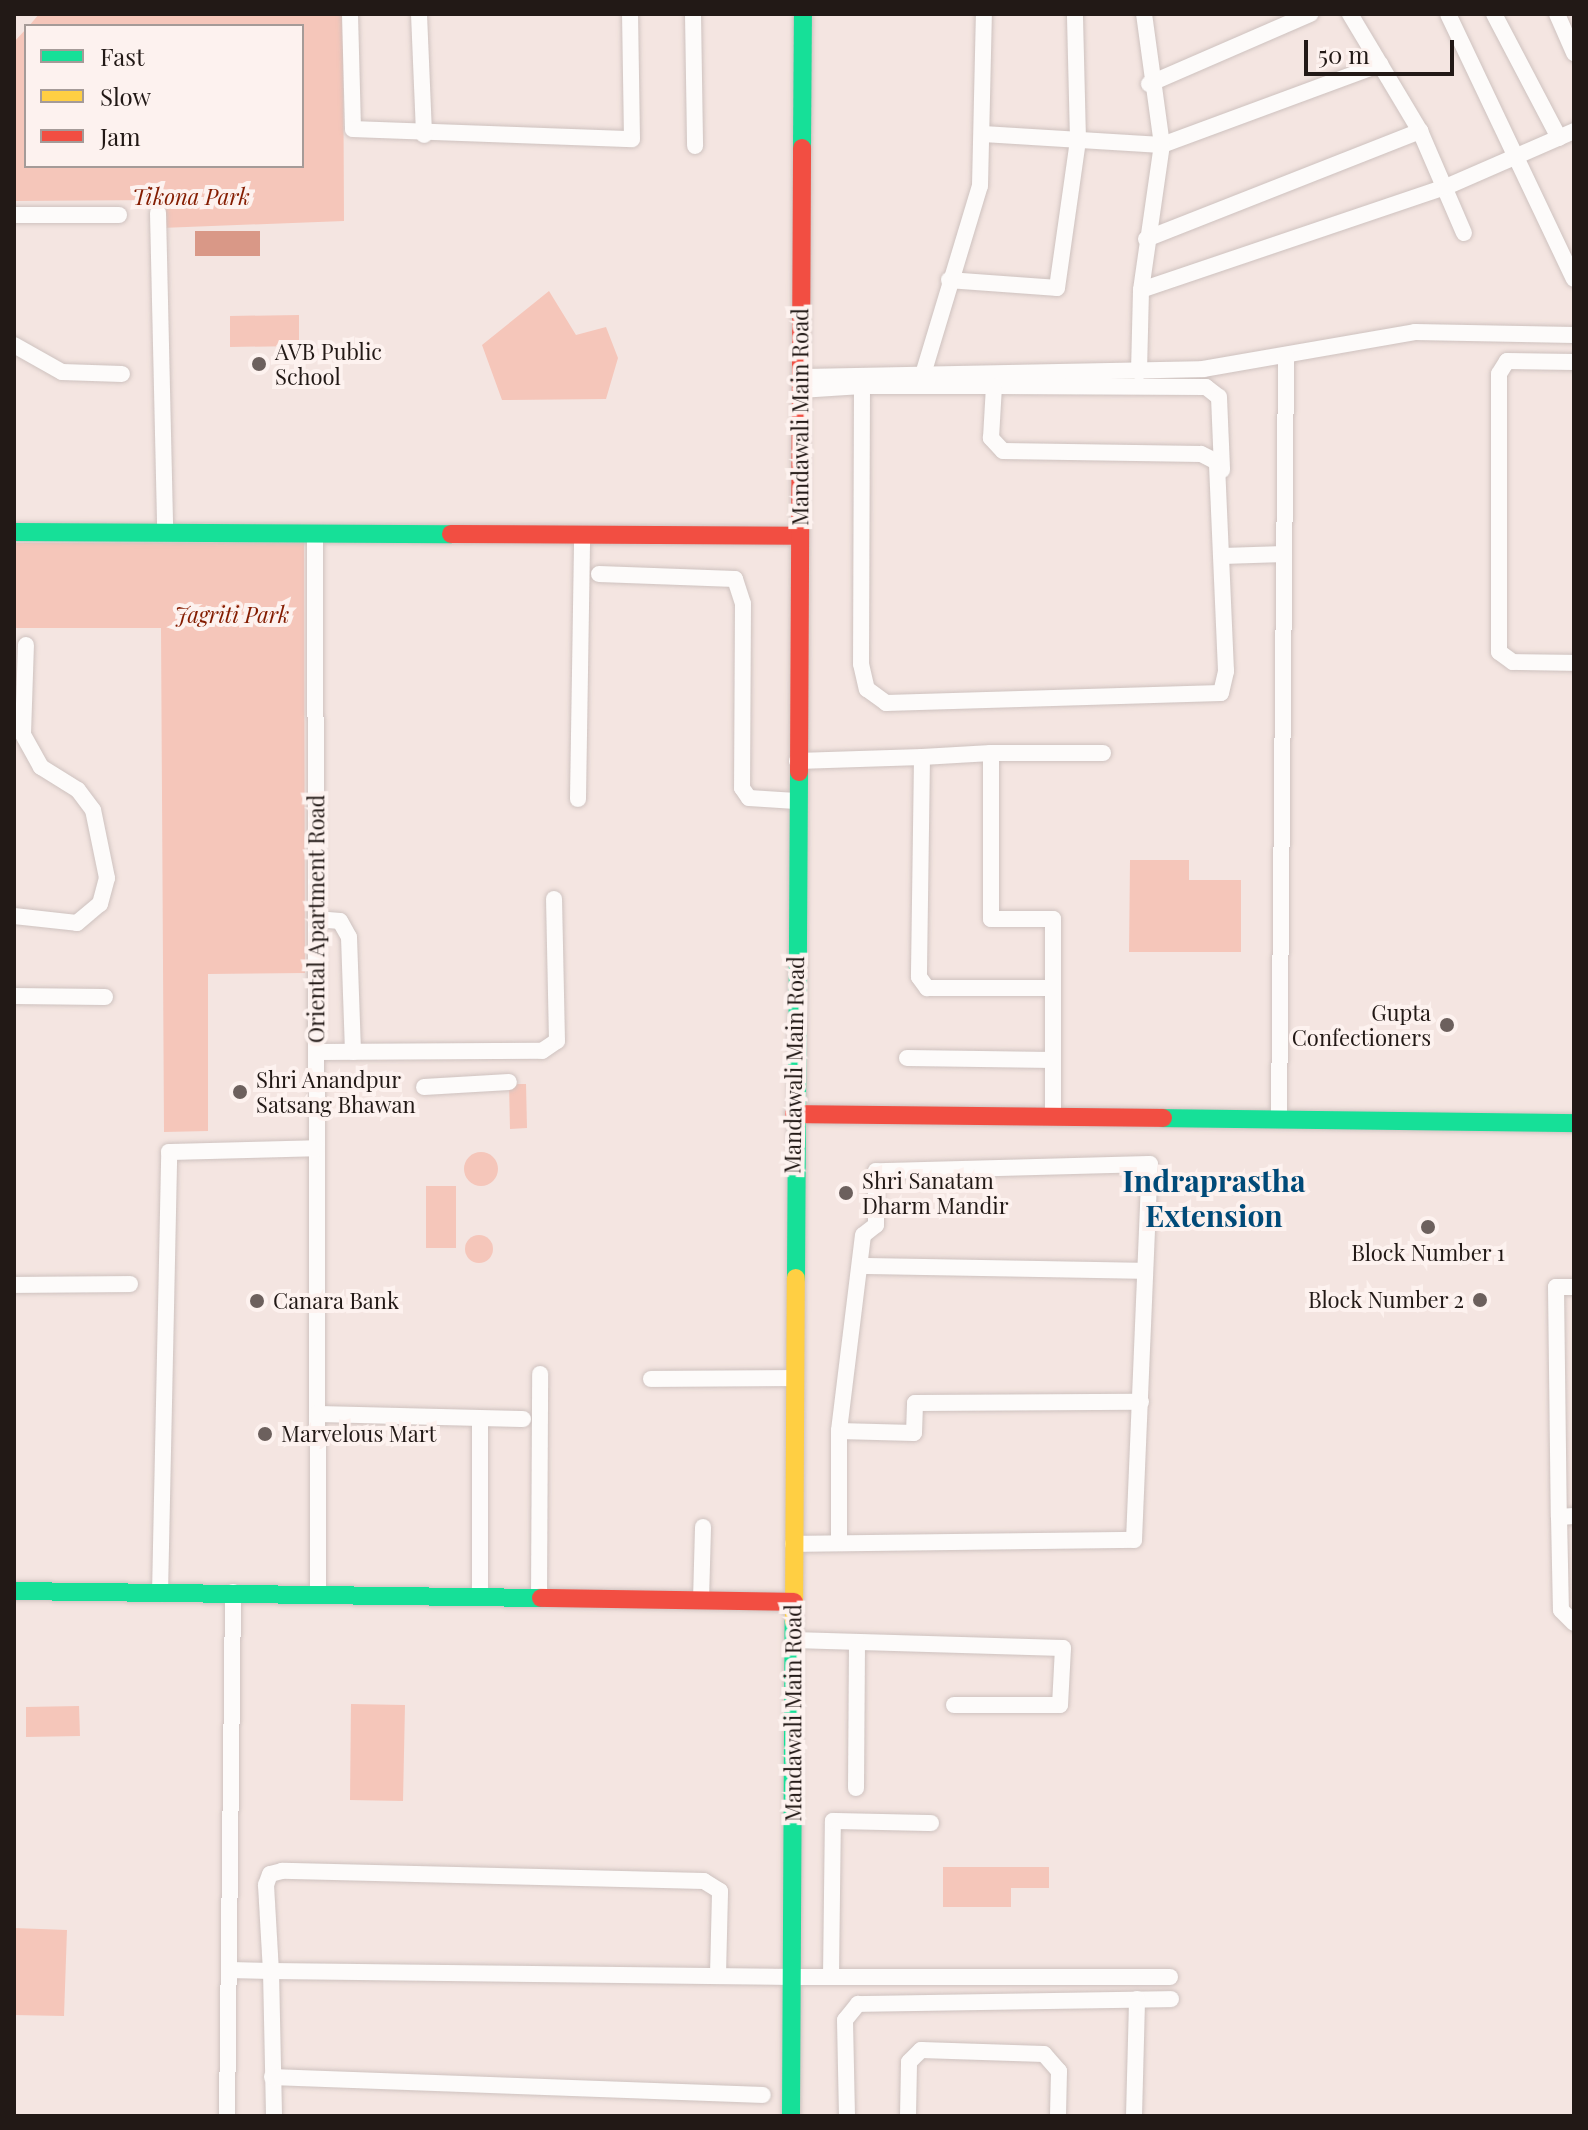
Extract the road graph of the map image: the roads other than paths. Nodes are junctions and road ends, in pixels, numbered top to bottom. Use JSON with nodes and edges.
{"nodes":[{"id":1,"x":350,"y":14,"type":"edge"},
{"id":2,"x":419,"y":14,"type":"edge"},
{"id":3,"x":630,"y":14,"type":"edge"},
{"id":4,"x":693,"y":14,"type":"edge"},
{"id":5,"x":803,"y":14,"type":"edge"},
{"id":6,"x":984,"y":14,"type":"edge"},
{"id":7,"x":1075,"y":14,"type":"edge"},
{"id":8,"x":1144,"y":14,"type":"edge"},
{"id":9,"x":1310,"y":14,"type":"edge"},
{"id":10,"x":1350,"y":14,"type":"edge"},
{"id":11,"x":1448,"y":14,"type":"edge"},
{"id":12,"x":1494,"y":14,"type":"edge"},
{"id":13,"x":1557,"y":14,"type":"edge"},
{"id":14,"x":1574,"y":53,"type":"edge"},
{"id":15,"x":1381,"y":64,"type":"junction"},
{"id":16,"x":1149,"y":84,"type":"junction"},
{"id":17,"x":1420,"y":131,"type":"junction"},
{"id":18,"x":983,"y":134,"type":"junction"},
{"id":19,"x":424,"y":135,"type":"junction"},
{"id":20,"x":1566,"y":135,"type":"edge"},
{"id":21,"x":1078,"y":140,"type":"junction"},
{"id":22,"x":1162,"y":145,"type":"junction"},
{"id":23,"x":695,"y":146,"type":"dead end"},
{"id":24,"x":1521,"y":156,"type":"junction"},
{"id":25,"x":1446,"y":187,"type":"junction"},
{"id":26,"x":158,"y":213,"type":"dead end"},
{"id":27,"x":14,"y":215,"type":"edge"},
{"id":28,"x":119,"y":215,"type":"dead end"},
{"id":29,"x":1464,"y":233,"type":"dead end"},
{"id":30,"x":1146,"y":239,"type":"junction"},
{"id":31,"x":1574,"y":279,"type":"edge"},
{"id":32,"x":949,"y":280,"type":"junction"},
{"id":33,"x":1141,"y":290,"type":"junction"},
{"id":34,"x":1574,"y":335,"type":"edge"},
{"id":35,"x":14,"y":345,"type":"edge"},
{"id":36,"x":1286,"y":356,"type":"junction"},
{"id":37,"x":1574,"y":362,"type":"edge"},
{"id":38,"x":924,"y":371,"type":"junction"},
{"id":39,"x":1139,"y":372,"type":"junction"},
{"id":40,"x":122,"y":374,"type":"dead end"},
{"id":41,"x":800,"y":383,"type":"junction"},
{"id":42,"x":862,"y":386,"type":"junction"},
{"id":43,"x":994,"y":386,"type":"junction"},
{"id":44,"x":1222,"y":475,"type":"junction"},
{"id":45,"x":14,"y":532,"type":"edge"},
{"id":46,"x":165,"y":532,"type":"junction"},
{"id":47,"x":315,"y":533,"type":"junction"},
{"id":48,"x":582,"y":535,"type":"junction"},
{"id":49,"x":799,"y":536,"type":"junction"},
{"id":50,"x":1284,"y":554,"type":"junction"},
{"id":51,"x":1223,"y":556,"type":"junction"},
{"id":52,"x":599,"y":574,"type":"dead end"},
{"id":53,"x":26,"y":645,"type":"dead end"},
{"id":54,"x":1574,"y":663,"type":"edge"},
{"id":55,"x":991,"y":753,"type":"junction"},
{"id":56,"x":1103,"y":753,"type":"dead end"},
{"id":57,"x":922,"y":757,"type":"junction"},
{"id":58,"x":797,"y":761,"type":"junction"},
{"id":59,"x":578,"y":799,"type":"dead end"},
{"id":60,"x":796,"y":801,"type":"junction"},
{"id":61,"x":554,"y":899,"type":"dead end"},
{"id":62,"x":14,"y":916,"type":"edge"},
{"id":63,"x":316,"y":919,"type":"junction"},
{"id":64,"x":1052,"y":988,"type":"junction"},
{"id":65,"x":14,"y":996,"type":"edge"},
{"id":66,"x":105,"y":997,"type":"dead end"},
{"id":67,"x":317,"y":1052,"type":"junction"},
{"id":68,"x":353,"y":1052,"type":"junction"},
{"id":69,"x":907,"y":1058,"type":"dead end"},
{"id":70,"x":1053,"y":1060,"type":"junction"},
{"id":71,"x":509,"y":1082,"type":"dead end"},
{"id":72,"x":424,"y":1087,"type":"dead end"},
{"id":73,"x":794,"y":1114,"type":"junction"},
{"id":74,"x":1053,"y":1117,"type":"junction"},
{"id":75,"x":1279,"y":1119,"type":"junction"},
{"id":76,"x":1574,"y":1123,"type":"edge"},
{"id":77,"x":317,"y":1148,"type":"junction"},
{"id":78,"x":861,"y":1266,"type":"junction"},
{"id":79,"x":1145,"y":1271,"type":"junction"},
{"id":80,"x":130,"y":1284,"type":"dead end"},
{"id":81,"x":14,"y":1285,"type":"edge"},
{"id":82,"x":1574,"y":1287,"type":"edge"},
{"id":83,"x":540,"y":1374,"type":"dead end"},
{"id":84,"x":791,"y":1378,"type":"junction"},
{"id":85,"x":651,"y":1379,"type":"dead end"},
{"id":86,"x":1141,"y":1402,"type":"junction"},
{"id":87,"x":1566,"y":1405,"type":"edge"},
{"id":88,"x":317,"y":1414,"type":"junction"},
{"id":89,"x":480,"y":1419,"type":"junction"},
{"id":90,"x":523,"y":1419,"type":"dead end"},
{"id":91,"x":839,"y":1431,"type":"junction"},
{"id":92,"x":1567,"y":1517,"type":"edge"},
{"id":93,"x":703,"y":1527,"type":"dead end"},
{"id":94,"x":839,"y":1542,"type":"junction"},
{"id":95,"x":793,"y":1544,"type":"junction"},
{"id":96,"x":14,"y":1591,"type":"edge"},
{"id":97,"x":233,"y":1592,"type":"junction"},
{"id":98,"x":318,"y":1593,"type":"junction"},
{"id":99,"x":160,"y":1594,"type":"junction"},
{"id":100,"x":480,"y":1596,"type":"junction"},
{"id":101,"x":539,"y":1597,"type":"junction"},
{"id":102,"x":701,"y":1600,"type":"junction"},
{"id":103,"x":794,"y":1602,"type":"junction"},
{"id":104,"x":1574,"y":1623,"type":"edge"},
{"id":105,"x":793,"y":1640,"type":"junction"},
{"id":106,"x":857,"y":1642,"type":"junction"},
{"id":107,"x":954,"y":1705,"type":"dead end"},
{"id":108,"x":856,"y":1788,"type":"dead end"},
{"id":109,"x":931,"y":1823,"type":"dead end"},
{"id":110,"x":229,"y":1970,"type":"junction"},
{"id":111,"x":271,"y":1971,"type":"junction"},
{"id":112,"x":718,"y":1975,"type":"junction"},
{"id":113,"x":831,"y":1976,"type":"junction"},
{"id":114,"x":792,"y":1977,"type":"junction"},
{"id":115,"x":1170,"y":1977,"type":"dead end"},
{"id":116,"x":1137,"y":1999,"type":"junction"},
{"id":117,"x":1171,"y":1999,"type":"dead end"},
{"id":118,"x":272,"y":2077,"type":"junction"},
{"id":119,"x":763,"y":2095,"type":"dead end"},
{"id":120,"x":227,"y":2116,"type":"edge"},
{"id":121,"x":274,"y":2116,"type":"edge"},
{"id":122,"x":791,"y":2116,"type":"edge"},
{"id":123,"x":847,"y":2116,"type":"edge"},
{"id":124,"x":908,"y":2116,"type":"edge"},
{"id":125,"x":1058,"y":2116,"type":"edge"},
{"id":126,"x":1134,"y":2116,"type":"edge"}],
"edges":[{"from":1,"to":19,"type":"street"},
{"from":2,"to":19,"type":"street"},
{"from":3,"to":19,"type":"street"},
{"from":4,"to":23,"type":"street"},
{"from":5,"to":41,"type":"street","name":"Mandawali Main Road"},
{"from":6,"to":18,"type":"street"},
{"from":7,"to":21,"type":"street"},
{"from":8,"to":16,"type":"street"},
{"from":9,"to":16,"type":"street"},
{"from":10,"to":15,"type":"street"},
{"from":11,"to":24,"type":"street"},
{"from":12,"to":20,"type":"street"},
{"from":13,"to":14,"type":"street"},
{"from":15,"to":17,"type":"street"},
{"from":15,"to":22,"type":"street"},
{"from":16,"to":22,"type":"street"},
{"from":17,"to":25,"type":"street"},
{"from":17,"to":30,"type":"street"},
{"from":18,"to":21,"type":"street"},
{"from":18,"to":32,"type":"street"},
{"from":20,"to":24,"type":"street"},
{"from":21,"to":22,"type":"street"},
{"from":21,"to":32,"type":"street"},
{"from":22,"to":30,"type":"street"},
{"from":24,"to":25,"type":"street"},
{"from":24,"to":31,"type":"street"},
{"from":25,"to":29,"type":"street"},
{"from":25,"to":33,"type":"street"},
{"from":26,"to":46,"type":"street"},
{"from":27,"to":28,"type":"street"},
{"from":30,"to":33,"type":"street"},
{"from":32,"to":38,"type":"street"},
{"from":33,"to":39,"type":"street"},
{"from":34,"to":36,"type":"street"},
{"from":35,"to":40,"type":"street"},
{"from":36,"to":39,"type":"street"},
{"from":36,"to":50,"type":"street"},
{"from":37,"to":54,"type":"street"},
{"from":38,"to":39,"type":"street"},
{"from":38,"to":41,"type":"street"},
{"from":41,"to":42,"type":"street"},
{"from":41,"to":49,"type":"street","name":"Mandawali Main Road"},
{"from":42,"to":43,"type":"street"},
{"from":42,"to":51,"type":"street"},
{"from":43,"to":44,"type":"street"},
{"from":43,"to":44,"type":"street"},
{"from":44,"to":51,"type":"street"},
{"from":45,"to":46,"type":"street"},
{"from":46,"to":47,"type":"street"},
{"from":47,"to":48,"type":"street"},
{"from":47,"to":63,"type":"street","name":"Oriental Apartment Road"},
{"from":48,"to":49,"type":"street"},
{"from":48,"to":59,"type":"street"},
{"from":49,"to":58,"type":"street","name":"Mandawali Main Road"},
{"from":50,"to":51,"type":"street"},
{"from":50,"to":75,"type":"street"},
{"from":52,"to":60,"type":"street"},
{"from":53,"to":62,"type":"street"},
{"from":55,"to":56,"type":"street"},
{"from":55,"to":57,"type":"street"},
{"from":55,"to":64,"type":"street"},
{"from":57,"to":58,"type":"street"},
{"from":57,"to":64,"type":"street"},
{"from":58,"to":60,"type":"street","name":"Mandawali Main Road"},
{"from":60,"to":73,"type":"street","name":"Mandawali Main Road"},
{"from":61,"to":68,"type":"street"},
{"from":63,"to":67,"type":"street","name":"Oriental Apartment Road"},
{"from":63,"to":68,"type":"street"},
{"from":64,"to":70,"type":"street"},
{"from":65,"to":66,"type":"street"},
{"from":67,"to":68,"type":"street"},
{"from":67,"to":77,"type":"street","name":"Oriental Apartment Road"},
{"from":69,"to":70,"type":"street"},
{"from":70,"to":74,"type":"street"},
{"from":71,"to":72,"type":"street"},
{"from":73,"to":74,"type":"street"},
{"from":73,"to":84,"type":"street","name":"Mandawali Main Road"},
{"from":74,"to":75,"type":"street"},
{"from":75,"to":76,"type":"street"},
{"from":77,"to":88,"type":"street","name":"Oriental Apartment Road"},
{"from":77,"to":99,"type":"street"},
{"from":78,"to":79,"type":"street"},
{"from":78,"to":79,"type":"street"},
{"from":78,"to":91,"type":"street"},
{"from":79,"to":86,"type":"street"},
{"from":80,"to":81,"type":"street"},
{"from":82,"to":87,"type":"street"},
{"from":83,"to":101,"type":"street"},
{"from":84,"to":85,"type":"street"},
{"from":84,"to":95,"type":"street","name":"Mandawali Main Road"},
{"from":86,"to":91,"type":"street"},
{"from":86,"to":94,"type":"street"},
{"from":87,"to":92,"type":"street"},
{"from":88,"to":89,"type":"street"},
{"from":88,"to":98,"type":"street","name":"Oriental Apartment Road"},
{"from":89,"to":90,"type":"street"},
{"from":89,"to":100,"type":"street"},
{"from":91,"to":94,"type":"street"},
{"from":92,"to":104,"type":"street"},
{"from":93,"to":102,"type":"street"},
{"from":94,"to":95,"type":"street"},
{"from":95,"to":103,"type":"street","name":"Mandawali Main Road"},
{"from":96,"to":99,"type":"street"},
{"from":97,"to":98,"type":"street"},
{"from":97,"to":99,"type":"street"},
{"from":97,"to":110,"type":"street"},
{"from":98,"to":100,"type":"street"},
{"from":100,"to":101,"type":"street"},
{"from":101,"to":102,"type":"street"},
{"from":102,"to":103,"type":"street"},
{"from":103,"to":105,"type":"street","name":"Mandawali Main Road"},
{"from":105,"to":106,"type":"street"},
{"from":105,"to":114,"type":"street","name":"Mandawali Main Road"},
{"from":106,"to":107,"type":"street"},
{"from":106,"to":108,"type":"street"},
{"from":109,"to":113,"type":"street"},
{"from":110,"to":111,"type":"street"},
{"from":110,"to":120,"type":"street"},
{"from":111,"to":112,"type":"street"},
{"from":111,"to":112,"type":"street"},
{"from":111,"to":118,"type":"street"},
{"from":112,"to":114,"type":"street"},
{"from":113,"to":114,"type":"street"},
{"from":113,"to":115,"type":"street"},
{"from":114,"to":122,"type":"street","name":"Mandawali Main Road"},
{"from":116,"to":117,"type":"street"},
{"from":116,"to":123,"type":"street"},
{"from":116,"to":126,"type":"street"},
{"from":118,"to":119,"type":"street"},
{"from":118,"to":121,"type":"street"},
{"from":124,"to":125,"type":"street"}]}
